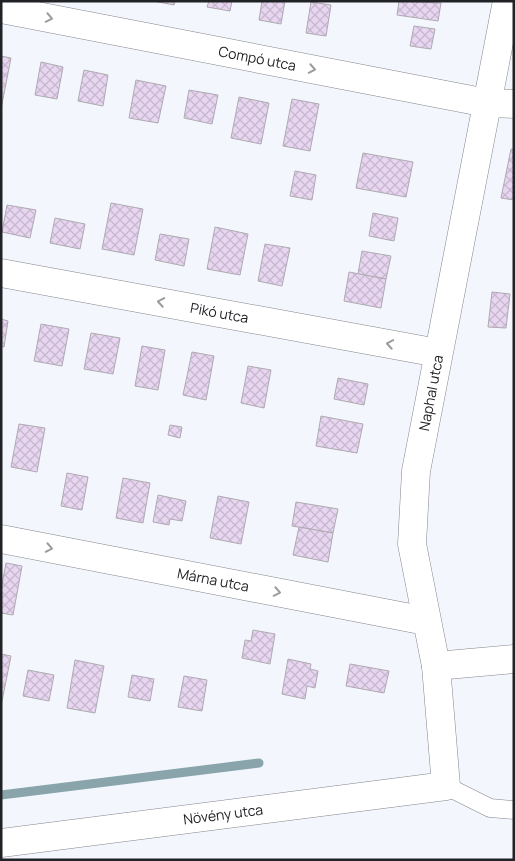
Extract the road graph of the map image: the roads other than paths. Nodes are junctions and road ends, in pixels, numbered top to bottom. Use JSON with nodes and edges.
{"nodes":[{"id":1,"x":507,"y":1,"type":"edge"},
{"id":2,"x":1,"y":9,"type":"edge"},
{"id":3,"x":487,"y":102,"type":"junction"},
{"id":4,"x":514,"y":104,"type":"edge"},
{"id":5,"x":1,"y":273,"type":"edge"},
{"id":6,"x":438,"y":353,"type":"junction"},
{"id":7,"x":1,"y":539,"type":"edge"},
{"id":8,"x":426,"y":621,"type":"junction"},
{"id":9,"x":514,"y":659,"type":"edge"},
{"id":10,"x":436,"y":666,"type":"junction"},
{"id":11,"x":446,"y":786,"type":"junction"},
{"id":12,"x":514,"y":810,"type":"edge"},
{"id":13,"x":1,"y":843,"type":"edge"}],
"edges":[{"from":1,"to":3,"type":"street","name":"Naphal utca"},
{"from":2,"to":3,"type":"street","name":"Compó utca","one_way":true},
{"from":3,"to":4,"type":"street","name":"Compó utca"},
{"from":3,"to":6,"type":"street","name":"Naphal utca"},
{"from":6,"to":5,"type":"street","name":"Pikó utca","one_way":true},
{"from":6,"to":8,"type":"street","name":"Naphal utca"},
{"from":7,"to":8,"type":"street","name":"Márna utca","one_way":true},
{"from":8,"to":10,"type":"street","name":"Naphal utca"},
{"from":9,"to":10,"type":"street"},
{"from":10,"to":11,"type":"street","name":"Naphal utca"},
{"from":11,"to":12,"type":"lane"},
{"from":11,"to":13,"type":"street","name":"Növény utca"}]}
